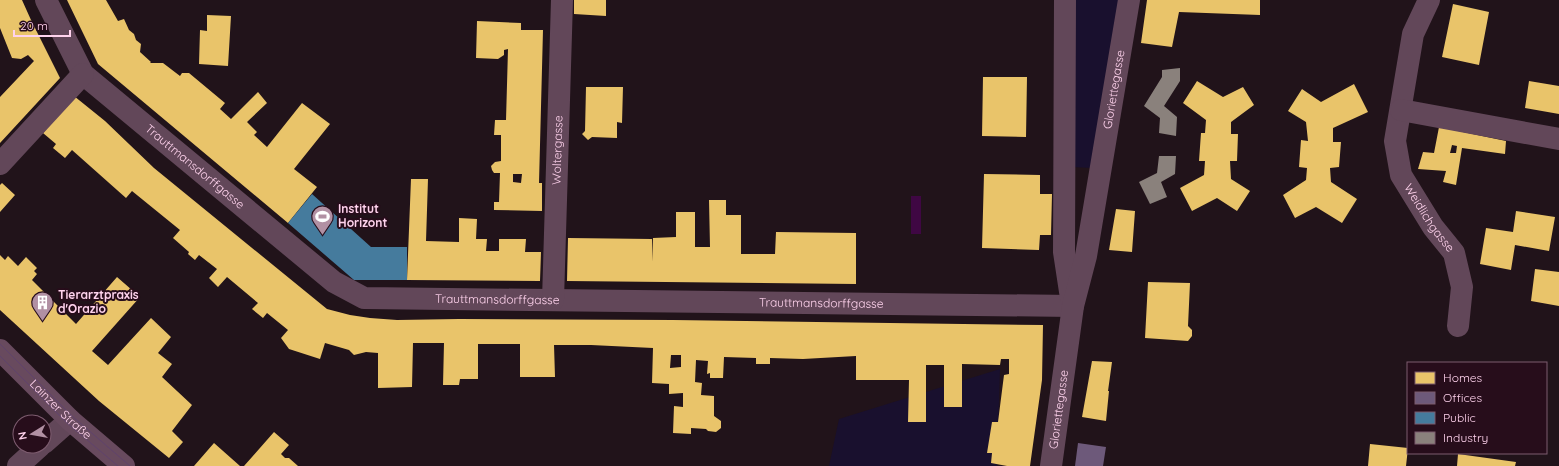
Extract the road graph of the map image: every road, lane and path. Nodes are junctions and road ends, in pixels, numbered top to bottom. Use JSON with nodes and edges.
{"nodes":[{"id":1,"x":46,"y":0,"type":"edge"},
{"id":2,"x":562,"y":0,"type":"edge"},
{"id":3,"x":1065,"y":0,"type":"edge"},
{"id":4,"x":1129,"y":0,"type":"edge"},
{"id":5,"x":1429,"y":0,"type":"edge"},
{"id":6,"x":83,"y":74,"type":"junction"},
{"id":7,"x":1401,"y":110,"type":"junction"},
{"id":8,"x":1559,"y":138,"type":"edge"},
{"id":9,"x":0,"y":164,"type":"edge"},
{"id":10,"x":1064,"y":176,"type":"junction"},
{"id":11,"x":1099,"y":179,"type":"junction"},
{"id":12,"x":553,"y":300,"type":"junction"},
{"id":13,"x":1073,"y":306,"type":"junction"},
{"id":14,"x":1458,"y":326,"type":"dead end"},
{"id":15,"x":0,"y":350,"type":"edge"},
{"id":16,"x":70,"y":420,"type":"junction"},
{"id":17,"x":52,"y":436,"type":"edge"},
{"id":18,"x":31,"y":454,"type":"edge"},
{"id":19,"x":18,"y":466,"type":"edge"},
{"id":20,"x":124,"y":466,"type":"edge"},
{"id":21,"x":1051,"y":466,"type":"edge"}],
"edges":[{"from":1,"to":6,"type":"street","name":"Trauttmansdorffgasse"},
{"from":2,"to":12,"type":"street","name":"Woltergasse"},
{"from":3,"to":10,"type":"street","name":"Gloriettegasse"},
{"from":4,"to":11,"type":"street","name":"Gloriettegasse"},
{"from":5,"to":7,"type":"street","name":"Weidlichgasse"},
{"from":6,"to":9,"type":"street"},
{"from":6,"to":12,"type":"street","name":"Trauttmansdorffgasse"},
{"from":7,"to":8,"type":"street"},
{"from":7,"to":14,"type":"street","name":"Weidlichgasse"},
{"from":10,"to":11,"type":"street"},
{"from":10,"to":13,"type":"street","name":"Gloriettegasse"},
{"from":11,"to":13,"type":"street","name":"Gloriettegasse"},
{"from":12,"to":13,"type":"street","name":"Trauttmansdorffgasse"},
{"from":13,"to":21,"type":"street","name":"Gloriettegasse"},
{"from":15,"to":16,"type":"main road","name":"Lainzer Straße"},
{"from":16,"to":17,"type":"street"},
{"from":16,"to":20,"type":"main road","name":"Lainzer Straße"},
{"from":18,"to":19,"type":"street"}]}
